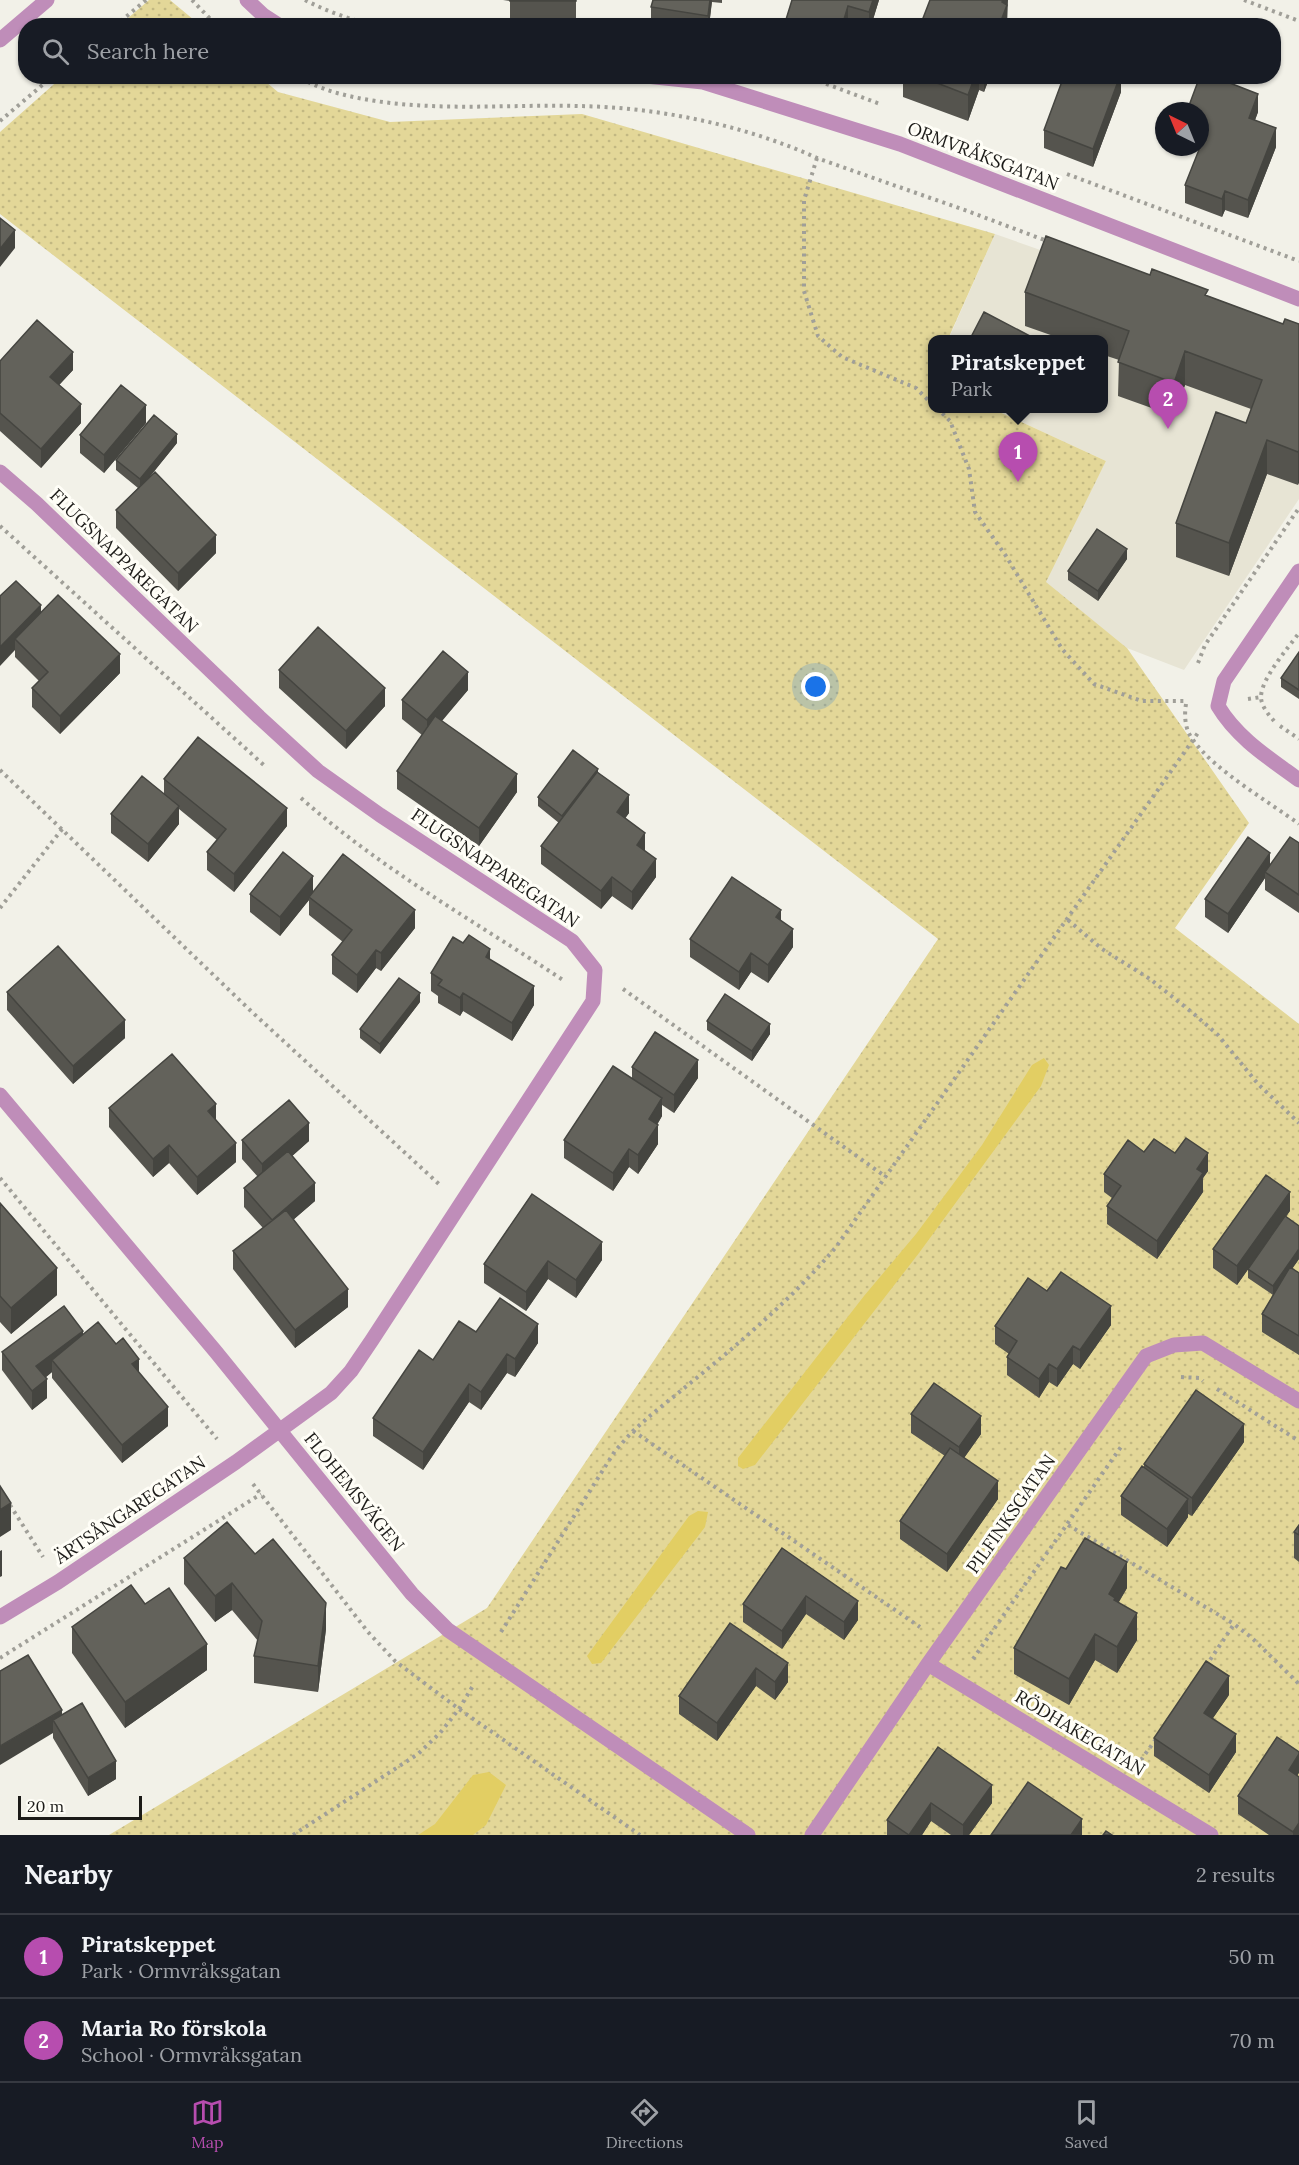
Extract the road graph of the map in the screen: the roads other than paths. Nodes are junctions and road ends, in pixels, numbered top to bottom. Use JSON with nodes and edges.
{"nodes":[{"id":1,"x":47,"y":0,"type":"edge"},
{"id":2,"x":247,"y":0,"type":"edge"},
{"id":3,"x":26,"y":18,"type":"edge"},
{"id":4,"x":268,"y":18,"type":"edge"},
{"id":5,"x":18,"y":25,"type":"edge"},
{"id":6,"x":0,"y":40,"type":"edge"},
{"id":7,"x":710,"y":84,"type":"edge"},
{"id":8,"x":1299,"y":299,"type":"edge"},
{"id":9,"x":0,"y":472,"type":"edge"},
{"id":10,"x":1299,"y":571,"type":"edge"},
{"id":11,"x":1299,"y":780,"type":"edge"},
{"id":12,"x":0,"y":1095,"type":"edge"},
{"id":13,"x":1299,"y":1401,"type":"edge"},
{"id":14,"x":279,"y":1430,"type":"junction"},
{"id":15,"x":0,"y":1617,"type":"edge"},
{"id":16,"x":928,"y":1664,"type":"junction"},
{"id":17,"x":748,"y":1835,"type":"edge"},
{"id":18,"x":812,"y":1835,"type":"edge"},
{"id":19,"x":1211,"y":1835,"type":"edge"}],
"edges":[{"from":1,"to":3,"type":"street"},
{"from":2,"to":4,"type":"street"},
{"from":5,"to":6,"type":"street"},
{"from":7,"to":8,"type":"street","name":"ORMVRÅKSGATAN"},
{"from":9,"to":14,"type":"street","name":"FLUGSNAPPAREGATAN"},
{"from":10,"to":11,"type":"street"},
{"from":12,"to":14,"type":"street","name":"FLOHEMSVÄGEN"},
{"from":13,"to":16,"type":"street","name":"PILFINKSGATAN"},
{"from":14,"to":15,"type":"street","name":"ÄRTSÅNGAREGATAN"},
{"from":14,"to":17,"type":"street","name":"FLOHEMSVÄGEN"},
{"from":16,"to":18,"type":"street","name":"PILFINKSGATAN"},
{"from":16,"to":19,"type":"street","name":"RÖDHAKEGATAN"}]}
